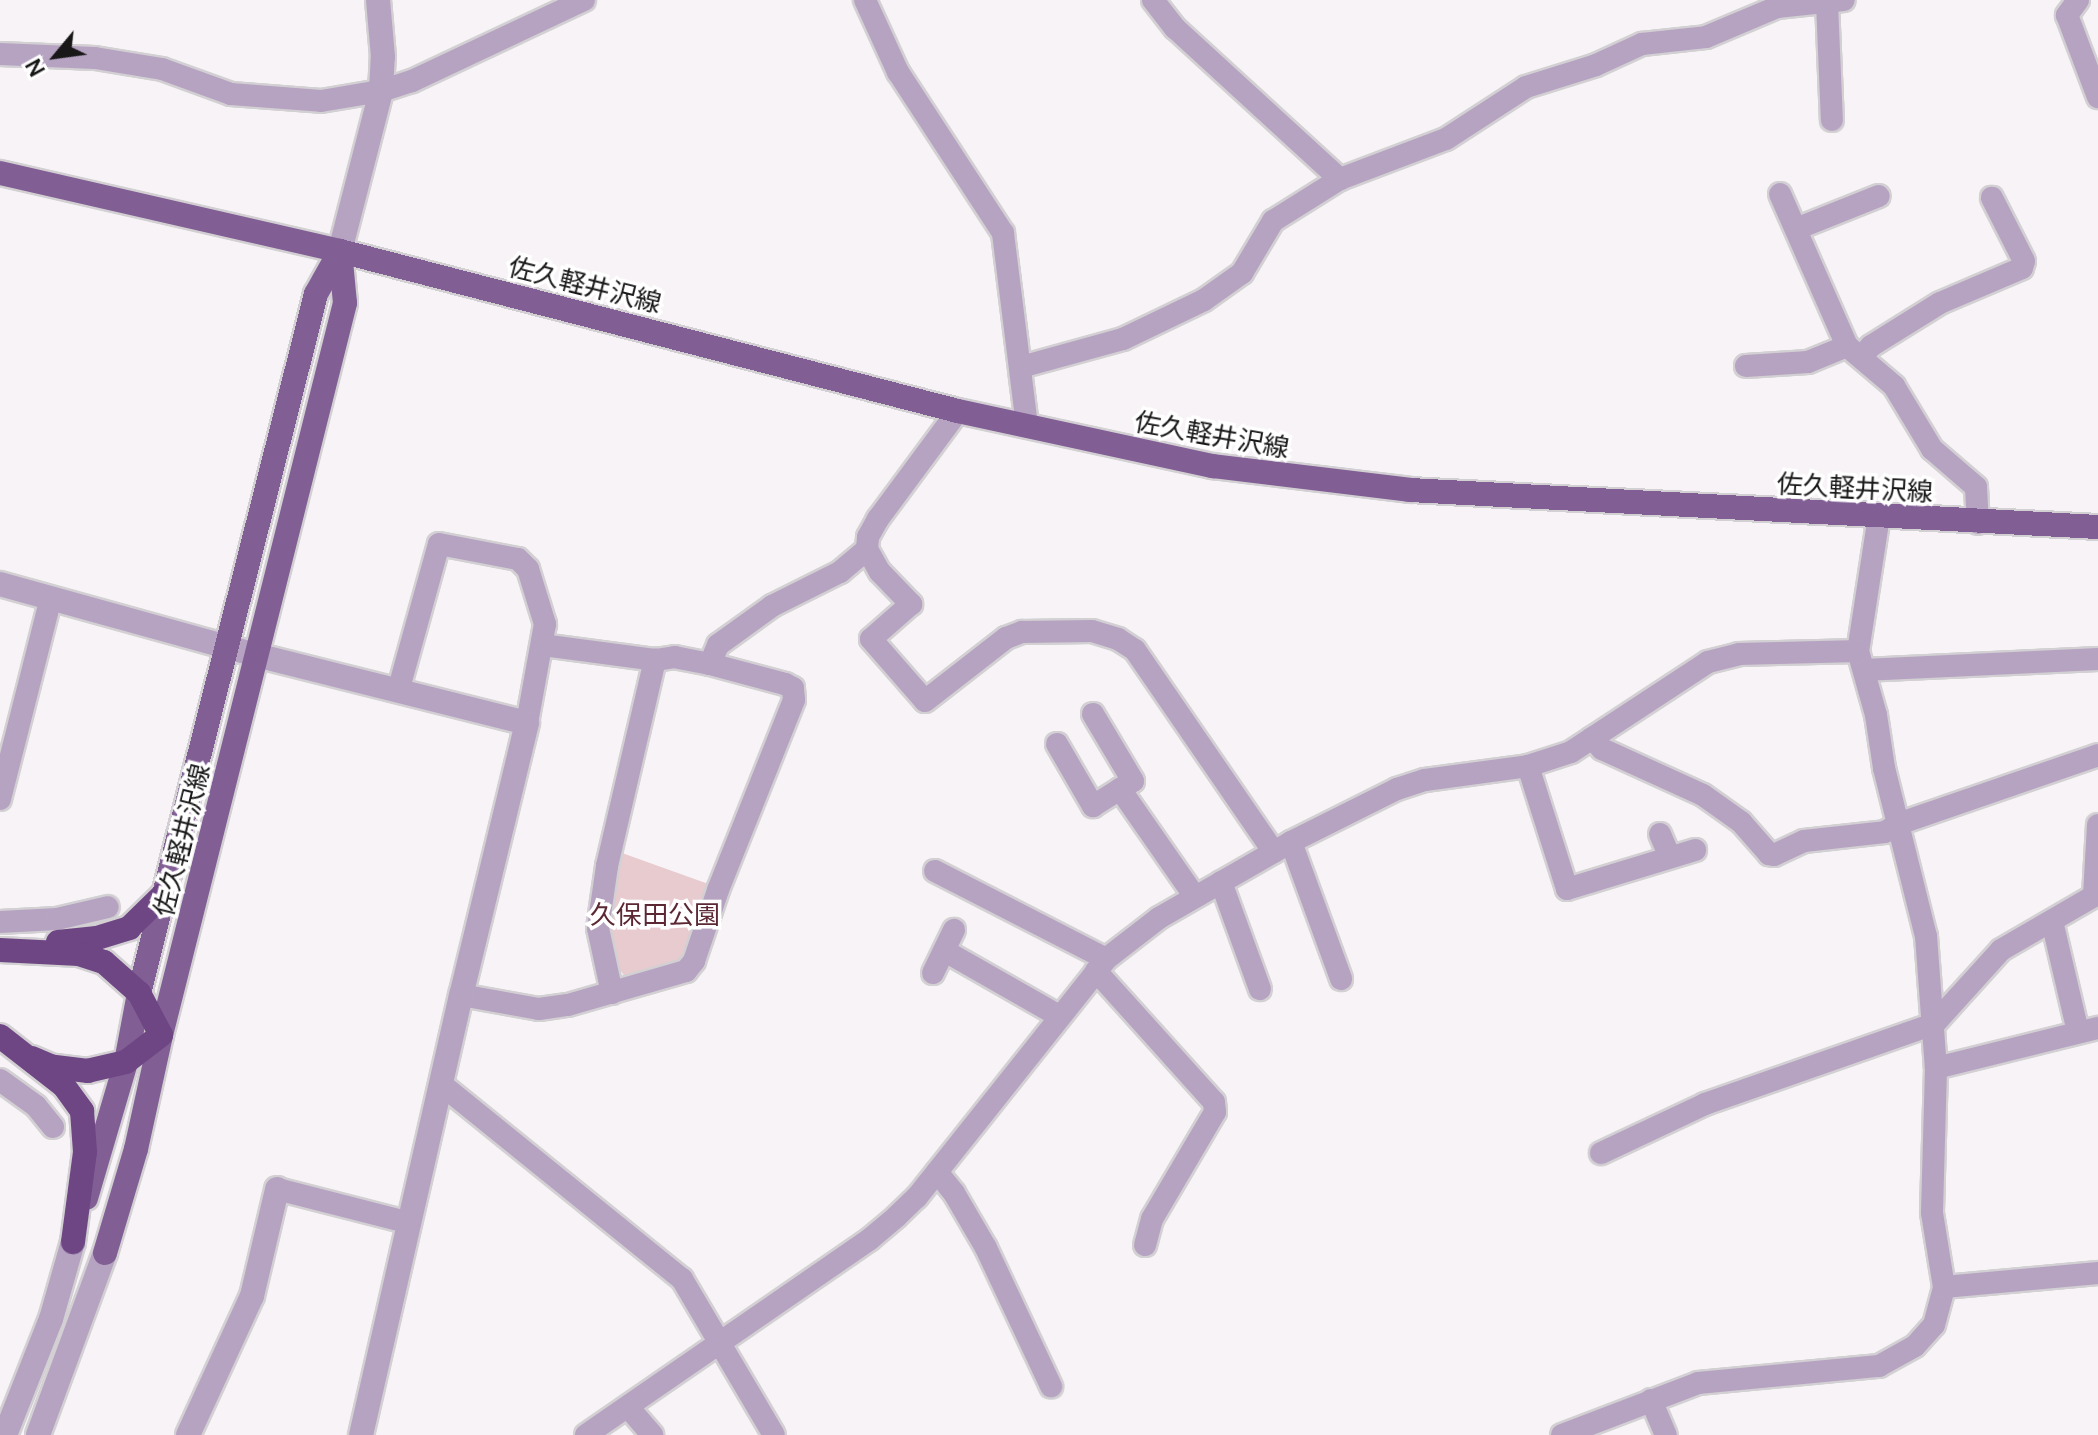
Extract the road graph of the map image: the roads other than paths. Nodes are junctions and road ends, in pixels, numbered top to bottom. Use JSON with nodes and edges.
{"nodes":[{"id":1,"x":378,"y":0,"type":"edge"},
{"id":2,"x":584,"y":0,"type":"edge"},
{"id":3,"x":865,"y":0,"type":"edge"},
{"id":4,"x":1153,"y":0,"type":"edge"},
{"id":5,"x":2078,"y":0,"type":"edge"},
{"id":6,"x":1836,"y":2,"type":"edge"},
{"id":7,"x":0,"y":54,"type":"edge"},
{"id":8,"x":381,"y":91,"type":"junction"},
{"id":9,"x":2098,"y":97,"type":"edge"},
{"id":10,"x":1832,"y":120,"type":"dead end"},
{"id":11,"x":0,"y":173,"type":"edge"},
{"id":12,"x":1340,"y":179,"type":"junction"},
{"id":13,"x":1780,"y":194,"type":"dead end"},
{"id":14,"x":1879,"y":196,"type":"dead end"},
{"id":15,"x":1992,"y":198,"type":"dead end"},
{"id":16,"x":1796,"y":229,"type":"junction"},
{"id":17,"x":340,"y":251,"type":"junction"},
{"id":18,"x":1855,"y":351,"type":"junction"},
{"id":19,"x":1746,"y":366,"type":"dead end"},
{"id":20,"x":1021,"y":367,"type":"junction"},
{"id":21,"x":958,"y":411,"type":"junction"},
{"id":22,"x":1027,"y":427,"type":"junction"},
{"id":23,"x":1879,"y":516,"type":"junction"},
{"id":24,"x":1978,"y":523,"type":"junction"},
{"id":25,"x":2098,"y":527,"type":"edge"},
{"id":26,"x":867,"y":549,"type":"junction"},
{"id":27,"x":0,"y":584,"type":"edge"},
{"id":28,"x":51,"y":598,"type":"junction"},
{"id":29,"x":543,"y":645,"type":"junction"},
{"id":30,"x":225,"y":646,"type":"junction"},
{"id":31,"x":256,"y":655,"type":"junction"},
{"id":32,"x":2098,"y":659,"type":"edge"},
{"id":33,"x":655,"y":660,"type":"junction"},
{"id":34,"x":1861,"y":660,"type":"junction"},
{"id":35,"x":710,"y":664,"type":"junction"},
{"id":36,"x":399,"y":688,"type":"junction"},
{"id":37,"x":1093,"y":714,"type":"dead end"},
{"id":38,"x":527,"y":723,"type":"junction"},
{"id":39,"x":1592,"y":738,"type":"junction"},
{"id":40,"x":1057,"y":744,"type":"dead end"},
{"id":41,"x":2098,"y":755,"type":"edge"},
{"id":42,"x":1528,"y":766,"type":"junction"},
{"id":43,"x":1120,"y":789,"type":"junction"},
{"id":44,"x":0,"y":799,"type":"edge"},
{"id":45,"x":1898,"y":824,"type":"junction"},
{"id":46,"x":2098,"y":825,"type":"edge"},
{"id":47,"x":1660,"y":834,"type":"dead end"},
{"id":48,"x":1282,"y":847,"type":"junction"},
{"id":49,"x":1695,"y":850,"type":"dead end"},
{"id":50,"x":1670,"y":857,"type":"junction"},
{"id":51,"x":935,"y":871,"type":"dead end"},
{"id":52,"x":1221,"y":882,"type":"junction"},
{"id":53,"x":165,"y":893,"type":"junction"},
{"id":54,"x":1195,"y":897,"type":"junction"},
{"id":55,"x":108,"y":907,"type":"dead end"},
{"id":56,"x":2052,"y":921,"type":"junction"},
{"id":57,"x":0,"y":922,"type":"edge"},
{"id":58,"x":954,"y":930,"type":"dead end"},
{"id":59,"x":0,"y":948,"type":"edge"},
{"id":60,"x":945,"y":951,"type":"junction"},
{"id":61,"x":1101,"y":965,"type":"junction"},
{"id":62,"x":933,"y":973,"type":"dead end"},
{"id":63,"x":1341,"y":979,"type":"dead end"},
{"id":64,"x":1260,"y":989,"type":"dead end"},
{"id":65,"x":139,"y":993,"type":"junction"},
{"id":66,"x":612,"y":993,"type":"junction"},
{"id":67,"x":461,"y":995,"type":"junction"},
{"id":68,"x":1059,"y":1016,"type":"junction"},
{"id":69,"x":1934,"y":1024,"type":"junction"},
{"id":70,"x":2088,"y":1030,"type":"edge"},
{"id":71,"x":161,"y":1035,"type":"junction"},
{"id":72,"x":0,"y":1036,"type":"edge"},
{"id":73,"x":32,"y":1058,"type":"junction"},
{"id":74,"x":126,"y":1062,"type":"junction"},
{"id":75,"x":1936,"y":1068,"type":"junction"},
{"id":76,"x":0,"y":1080,"type":"edge"},
{"id":77,"x":441,"y":1084,"type":"junction"},
{"id":78,"x":53,"y":1127,"type":"dead end"},
{"id":79,"x":1601,"y":1153,"type":"dead end"},
{"id":80,"x":937,"y":1172,"type":"junction"},
{"id":81,"x":277,"y":1189,"type":"joint"},
{"id":82,"x":410,"y":1223,"type":"junction"},
{"id":83,"x":73,"y":1242,"type":"junction"},
{"id":84,"x":1145,"y":1245,"type":"dead end"},
{"id":85,"x":105,"y":1253,"type":"joint"},
{"id":86,"x":2098,"y":1273,"type":"edge"},
{"id":87,"x":1944,"y":1287,"type":"junction"},
{"id":88,"x":720,"y":1343,"type":"junction"},
{"id":89,"x":1051,"y":1386,"type":"dead end"},
{"id":90,"x":1651,"y":1400,"type":"junction"},
{"id":91,"x":628,"y":1407,"type":"junction"},
{"id":92,"x":5,"y":1435,"type":"edge"},
{"id":93,"x":38,"y":1435,"type":"edge"},
{"id":94,"x":188,"y":1435,"type":"edge"},
{"id":95,"x":361,"y":1435,"type":"edge"},
{"id":96,"x":586,"y":1435,"type":"edge"},
{"id":97,"x":652,"y":1435,"type":"edge"},
{"id":98,"x":774,"y":1435,"type":"edge"},
{"id":99,"x":1562,"y":1435,"type":"edge"},
{"id":100,"x":1666,"y":1435,"type":"edge"}],
"edges":[{"from":1,"to":8,"type":"street"},
{"from":2,"to":8,"type":"street"},
{"from":3,"to":20,"type":"street"},
{"from":4,"to":12,"type":"street"},
{"from":5,"to":9,"type":"street"},
{"from":6,"to":10,"type":"street"},
{"from":6,"to":12,"type":"street"},
{"from":7,"to":8,"type":"street"},
{"from":8,"to":17,"type":"street"},
{"from":11,"to":17,"type":"main road","name":"佐久軽井沢線"},
{"from":12,"to":20,"type":"street"},
{"from":13,"to":16,"type":"street"},
{"from":14,"to":16,"type":"street"},
{"from":15,"to":18,"type":"street"},
{"from":16,"to":18,"type":"street"},
{"from":17,"to":21,"type":"main road","name":"佐久軽井沢線"},
{"from":17,"to":30,"type":"main road","name":"佐久軽井沢線"},
{"from":17,"to":31,"type":"main road","name":"佐久軽井沢線"},
{"from":18,"to":19,"type":"street"},
{"from":18,"to":24,"type":"street"},
{"from":20,"to":22,"type":"street"},
{"from":21,"to":22,"type":"main road","name":"佐久軽井沢線"},
{"from":21,"to":26,"type":"street"},
{"from":22,"to":23,"type":"main road","name":"佐久軽井沢線"},
{"from":23,"to":24,"type":"main road","name":"佐久軽井沢線"},
{"from":23,"to":34,"type":"street"},
{"from":24,"to":25,"type":"main road","name":"佐久軽井沢線"},
{"from":26,"to":35,"type":"street"},
{"from":26,"to":48,"type":"street"},
{"from":27,"to":28,"type":"street"},
{"from":28,"to":30,"type":"street"},
{"from":28,"to":44,"type":"street"},
{"from":29,"to":33,"type":"street"},
{"from":29,"to":36,"type":"street"},
{"from":29,"to":38,"type":"street"},
{"from":30,"to":31,"type":"street"},
{"from":30,"to":53,"type":"main road","name":"佐久軽井沢線"},
{"from":31,"to":36,"type":"street"},
{"from":31,"to":71,"type":"main road","name":"佐久軽井沢線"},
{"from":32,"to":34,"type":"street"},
{"from":33,"to":35,"type":"street"},
{"from":33,"to":66,"type":"street"},
{"from":34,"to":39,"type":"street"},
{"from":34,"to":45,"type":"street"},
{"from":35,"to":66,"type":"street"},
{"from":36,"to":38,"type":"street"},
{"from":37,"to":43,"type":"street"},
{"from":38,"to":67,"type":"street"},
{"from":39,"to":42,"type":"street"},
{"from":39,"to":45,"type":"street"},
{"from":40,"to":43,"type":"street"},
{"from":41,"to":45,"type":"street"},
{"from":42,"to":48,"type":"street"},
{"from":42,"to":50,"type":"street"},
{"from":43,"to":54,"type":"street"},
{"from":45,"to":69,"type":"street"},
{"from":46,"to":56,"type":"street"},
{"from":47,"to":50,"type":"street"},
{"from":48,"to":52,"type":"street"},
{"from":48,"to":63,"type":"street"},
{"from":49,"to":50,"type":"street"},
{"from":51,"to":61,"type":"street"},
{"from":52,"to":54,"type":"street"},
{"from":52,"to":64,"type":"street"},
{"from":53,"to":59,"type":"highway"},
{"from":53,"to":65,"type":"main road","name":"佐久軽井沢線"},
{"from":54,"to":61,"type":"street"},
{"from":55,"to":57,"type":"street"},
{"from":56,"to":69,"type":"street"},
{"from":56,"to":70,"type":"street"},
{"from":58,"to":60,"type":"street"},
{"from":59,"to":65,"type":"highway"},
{"from":60,"to":62,"type":"street"},
{"from":60,"to":68,"type":"street"},
{"from":61,"to":68,"type":"street"},
{"from":61,"to":84,"type":"street"},
{"from":65,"to":71,"type":"highway"},
{"from":65,"to":74,"type":"main road","name":"佐久軽井沢線"},
{"from":66,"to":67,"type":"street"},
{"from":67,"to":77,"type":"street"},
{"from":68,"to":80,"type":"street"},
{"from":69,"to":75,"type":"street"},
{"from":69,"to":79,"type":"street"},
{"from":70,"to":75,"type":"street"},
{"from":71,"to":74,"type":"highway"},
{"from":71,"to":85,"type":"main road","name":"佐久軽井沢線"},
{"from":72,"to":73,"type":"highway"},
{"from":73,"to":74,"type":"highway"},
{"from":73,"to":83,"type":"highway"},
{"from":74,"to":83,"type":"main road","name":"佐久軽井沢線"},
{"from":75,"to":87,"type":"street"},
{"from":76,"to":78,"type":"street"},
{"from":77,"to":82,"type":"street"},
{"from":77,"to":88,"type":"street"},
{"from":80,"to":88,"type":"street"},
{"from":80,"to":89,"type":"street"},
{"from":81,"to":82,"type":"street"},
{"from":81,"to":94,"type":"street"},
{"from":82,"to":95,"type":"street"},
{"from":83,"to":92,"type":"street"},
{"from":85,"to":93,"type":"street"},
{"from":86,"to":87,"type":"street"},
{"from":87,"to":90,"type":"street"},
{"from":88,"to":91,"type":"street"},
{"from":88,"to":98,"type":"street"},
{"from":90,"to":99,"type":"street"},
{"from":90,"to":100,"type":"street"},
{"from":91,"to":96,"type":"street"},
{"from":91,"to":97,"type":"street"}]}
